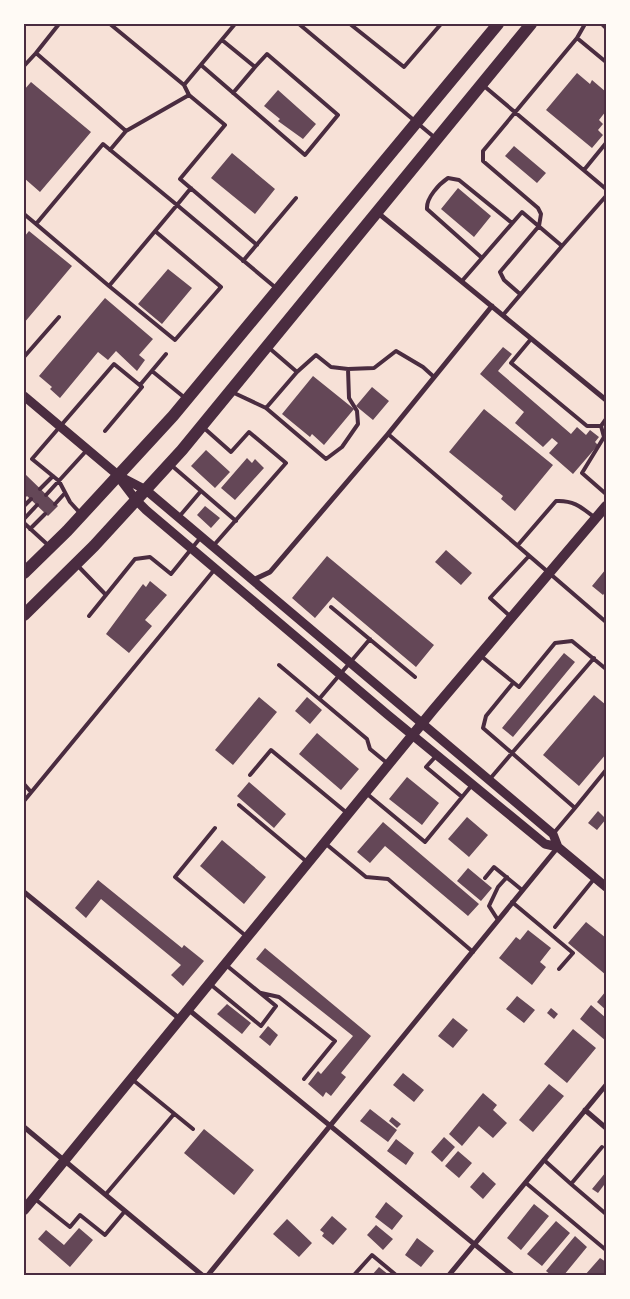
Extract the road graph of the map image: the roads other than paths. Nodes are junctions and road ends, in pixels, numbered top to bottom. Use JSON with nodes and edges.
{"nodes":[{"id":1,"x":59,"y":24,"type":"edge"},
{"id":2,"x":110,"y":24,"type":"edge"},
{"id":3,"x":235,"y":24,"type":"edge"},
{"id":4,"x":298,"y":24,"type":"edge"},
{"id":5,"x":350,"y":24,"type":"edge"},
{"id":6,"x":441,"y":24,"type":"edge"},
{"id":7,"x":498,"y":24,"type":"edge"},
{"id":8,"x":531,"y":24,"type":"edge"},
{"id":9,"x":585,"y":24,"type":"edge"},
{"id":10,"x":602,"y":24,"type":"edge"},
{"id":11,"x":606,"y":28,"type":"edge"},
{"id":12,"x":577,"y":38,"type":"junction"},
{"id":13,"x":222,"y":40,"type":"junction"},
{"id":14,"x":36,"y":53,"type":"junction"},
{"id":15,"x":606,"y":62,"type":"edge"},
{"id":16,"x":201,"y":65,"type":"junction"},
{"id":17,"x":24,"y":66,"type":"edge"},
{"id":18,"x":255,"y":67,"type":"junction"},
{"id":19,"x":481,"y":84,"type":"junction"},
{"id":20,"x":184,"y":85,"type":"junction"},
{"id":21,"x":233,"y":94,"type":"junction"},
{"id":22,"x":189,"y":95,"type":"junction"},
{"id":23,"x":514,"y":112,"type":"junction"},
{"id":24,"x":416,"y":122,"type":"junction"},
{"id":25,"x":126,"y":131,"type":"junction"},
{"id":26,"x":436,"y":138,"type":"junction"},
{"id":27,"x":606,"y":143,"type":"edge"},
{"id":28,"x":110,"y":150,"type":"junction"},
{"id":29,"x":584,"y":170,"type":"junction"},
{"id":30,"x":191,"y":188,"type":"junction"},
{"id":31,"x":606,"y":189,"type":"edge"},
{"id":32,"x":606,"y":196,"type":"edge"},
{"id":33,"x":296,"y":198,"type":"dead end"},
{"id":34,"x":177,"y":205,"type":"junction"},
{"id":35,"x":376,"y":211,"type":"junction"},
{"id":36,"x":24,"y":214,"type":"edge"},
{"id":37,"x":36,"y":224,"type":"junction"},
{"id":38,"x":512,"y":224,"type":"junction"},
{"id":39,"x":539,"y":226,"type":"junction"},
{"id":40,"x":155,"y":231,"type":"junction"},
{"id":41,"x":257,"y":245,"type":"junction"},
{"id":42,"x":562,"y":246,"type":"junction"},
{"id":43,"x":482,"y":258,"type":"junction"},
{"id":44,"x":243,"y":261,"type":"junction"},
{"id":45,"x":462,"y":281,"type":"junction"},
{"id":46,"x":109,"y":286,"type":"junction"},
{"id":47,"x":278,"y":289,"type":"junction"},
{"id":48,"x":520,"y":294,"type":"junction"},
{"id":49,"x":492,"y":306,"type":"junction"},
{"id":50,"x":503,"y":315,"type":"junction"},
{"id":51,"x":59,"y":317,"type":"dead end"},
{"id":52,"x":532,"y":338,"type":"junction"},
{"id":53,"x":268,"y":347,"type":"junction"},
{"id":54,"x":166,"y":354,"type":"dead end"},
{"id":55,"x":24,"y":357,"type":"edge"},
{"id":56,"x":348,"y":369,"type":"junction"},
{"id":57,"x":152,"y":371,"type":"junction"},
{"id":58,"x":297,"y":372,"type":"junction"},
{"id":59,"x":434,"y":377,"type":"junction"},
{"id":60,"x":140,"y":385,"type":"junction"},
{"id":61,"x":231,"y":392,"type":"junction"},
{"id":62,"x":24,"y":396,"type":"edge"},
{"id":63,"x":187,"y":400,"type":"junction"},
{"id":64,"x":606,"y":400,"type":"edge"},
{"id":65,"x":266,"y":408,"type":"junction"},
{"id":66,"x":606,"y":419,"type":"edge"},
{"id":67,"x":601,"y":426,"type":"junction"},
{"id":68,"x":60,"y":427,"type":"junction"},
{"id":69,"x":202,"y":427,"type":"junction"},
{"id":70,"x":105,"y":431,"type":"dead end"},
{"id":71,"x":388,"y":434,"type":"junction"},
{"id":72,"x":87,"y":450,"type":"junction"},
{"id":73,"x":170,"y":464,"type":"junction"},
{"id":74,"x":53,"y":476,"type":"junction"},
{"id":75,"x":118,"y":476,"type":"junction"},
{"id":76,"x":59,"y":482,"type":"junction"},
{"id":77,"x":40,"y":489,"type":"dead end"},
{"id":78,"x":146,"y":490,"type":"junction"},
{"id":79,"x":201,"y":491,"type":"junction"},
{"id":80,"x":65,"y":493,"type":"junction"},
{"id":81,"x":606,"y":494,"type":"edge"},
{"id":82,"x":46,"y":495,"type":"dead end"},
{"id":83,"x":31,"y":499,"type":"dead end"},
{"id":84,"x":136,"y":500,"type":"junction"},
{"id":85,"x":55,"y":504,"type":"dead end"},
{"id":86,"x":37,"y":505,"type":"dead end"},
{"id":87,"x":24,"y":506,"type":"edge"},
{"id":88,"x":606,"y":506,"type":"edge"},
{"id":89,"x":45,"y":514,"type":"dead end"},
{"id":90,"x":82,"y":515,"type":"junction"},
{"id":91,"x":178,"y":518,"type":"junction"},
{"id":92,"x":596,"y":518,"type":"junction"},
{"id":93,"x":24,"y":519,"type":"edge"},
{"id":94,"x":236,"y":521,"type":"junction"},
{"id":95,"x":24,"y":523,"type":"edge"},
{"id":96,"x":30,"y":529,"type":"junction"},
{"id":97,"x":201,"y":537,"type":"junction"},
{"id":98,"x":518,"y":545,"type":"junction"},
{"id":99,"x":213,"y":547,"type":"junction"},
{"id":100,"x":50,"y":548,"type":"junction"},
{"id":101,"x":192,"y":548,"type":"junction"},
{"id":102,"x":529,"y":556,"type":"junction"},
{"id":103,"x":76,"y":564,"type":"junction"},
{"id":104,"x":215,"y":568,"type":"junction"},
{"id":105,"x":24,"y":573,"type":"edge"},
{"id":106,"x":550,"y":574,"type":"junction"},
{"id":107,"x":252,"y":580,"type":"junction"},
{"id":108,"x":263,"y":590,"type":"junction"},
{"id":109,"x":106,"y":595,"type":"junction"},
{"id":110,"x":254,"y":601,"type":"junction"},
{"id":111,"x":331,"y":607,"type":"dead end"},
{"id":112,"x":24,"y":615,"type":"edge"},
{"id":113,"x":89,"y":616,"type":"dead end"},
{"id":114,"x":512,"y":617,"type":"junction"},
{"id":115,"x":299,"y":620,"type":"junction"},
{"id":116,"x":606,"y":622,"type":"edge"},
{"id":117,"x":290,"y":632,"type":"junction"},
{"id":118,"x":370,"y":639,"type":"junction"},
{"id":119,"x":479,"y":655,"type":"junction"},
{"id":120,"x":594,"y":658,"type":"junction"},
{"id":121,"x":350,"y":663,"type":"junction"},
{"id":122,"x":280,"y":665,"type":"dead end"},
{"id":123,"x":606,"y":669,"type":"edge"},
{"id":124,"x":340,"y":675,"type":"junction"},
{"id":125,"x":415,"y":677,"type":"dead end"},
{"id":126,"x":513,"y":682,"type":"junction"},
{"id":127,"x":320,"y":698,"type":"junction"},
{"id":128,"x":422,"y":725,"type":"junction"},
{"id":129,"x":414,"y":735,"type":"junction"},
{"id":130,"x":512,"y":753,"type":"junction"},
{"id":131,"x":437,"y":755,"type":"junction"},
{"id":132,"x":390,"y":765,"type":"junction"},
{"id":133,"x":606,"y":770,"type":"edge"},
{"id":134,"x":250,"y":775,"type":"dead end"},
{"id":135,"x":488,"y":781,"type":"junction"},
{"id":136,"x":24,"y":784,"type":"edge"},
{"id":137,"x":472,"y":785,"type":"junction"},
{"id":138,"x":31,"y":792,"type":"junction"},
{"id":139,"x":366,"y":793,"type":"junction"},
{"id":140,"x":462,"y":797,"type":"junction"},
{"id":141,"x":24,"y":801,"type":"edge"},
{"id":142,"x":239,"y":805,"type":"dead end"},
{"id":143,"x":575,"y":808,"type":"junction"},
{"id":144,"x":349,"y":815,"type":"junction"},
{"id":145,"x":215,"y":828,"type":"dead end"},
{"id":146,"x":553,"y":834,"type":"junction"},
{"id":147,"x":326,"y":843,"type":"junction"},
{"id":148,"x":558,"y":847,"type":"junction"},
{"id":149,"x":309,"y":864,"type":"junction"},
{"id":150,"x":507,"y":877,"type":"junction"},
{"id":151,"x":485,"y":878,"type":"dead end"},
{"id":152,"x":595,"y":878,"type":"junction"},
{"id":153,"x":606,"y":887,"type":"edge"},
{"id":154,"x":522,"y":890,"type":"junction"},
{"id":155,"x":24,"y":892,"type":"edge"},
{"id":156,"x":512,"y":902,"type":"junction"},
{"id":157,"x":498,"y":920,"type":"junction"},
{"id":158,"x":554,"y":927,"type":"dead end"},
{"id":159,"x":248,"y":938,"type":"junction"},
{"id":160,"x":473,"y":952,"type":"junction"},
{"id":161,"x":226,"y":965,"type":"junction"},
{"id":162,"x":559,"y":969,"type":"dead end"},
{"id":163,"x":210,"y":984,"type":"junction"},
{"id":164,"x":260,"y":993,"type":"junction"},
{"id":165,"x":189,"y":1010,"type":"junction"},
{"id":166,"x":181,"y":1020,"type":"junction"},
{"id":167,"x":304,"y":1078,"type":"dead end"},
{"id":168,"x":132,"y":1079,"type":"junction"},
{"id":169,"x":606,"y":1086,"type":"edge"},
{"id":170,"x":585,"y":1110,"type":"junction"},
{"id":171,"x":174,"y":1114,"type":"junction"},
{"id":172,"x":331,"y":1125,"type":"junction"},
{"id":173,"x":24,"y":1127,"type":"edge"},
{"id":174,"x":606,"y":1128,"type":"edge"},
{"id":175,"x":193,"y":1129,"type":"dead end"},
{"id":176,"x":602,"y":1147,"type":"dead end"},
{"id":177,"x":64,"y":1160,"type":"junction"},
{"id":178,"x":544,"y":1160,"type":"junction"},
{"id":179,"x":526,"y":1183,"type":"junction"},
{"id":180,"x":572,"y":1184,"type":"junction"},
{"id":181,"x":106,"y":1194,"type":"junction"},
{"id":182,"x":34,"y":1198,"type":"junction"},
{"id":183,"x":24,"y":1210,"type":"edge"},
{"id":184,"x":125,"y":1211,"type":"junction"},
{"id":185,"x":606,"y":1214,"type":"edge"},
{"id":186,"x":474,"y":1244,"type":"junction"},
{"id":187,"x":606,"y":1250,"type":"edge"},
{"id":188,"x":202,"y":1275,"type":"edge"},
{"id":189,"x":208,"y":1275,"type":"edge"},
{"id":190,"x":354,"y":1275,"type":"edge"},
{"id":191,"x":396,"y":1275,"type":"edge"},
{"id":192,"x":449,"y":1275,"type":"edge"},
{"id":193,"x":512,"y":1275,"type":"edge"}],
"edges":[{"from":1,"to":14,"type":"lane"},
{"from":2,"to":20,"type":"lane"},
{"from":3,"to":13,"type":"lane"},
{"from":4,"to":24,"type":"lane"},
{"from":5,"to":6,"type":"lane"},
{"from":7,"to":24,"type":"highway"},
{"from":8,"to":19,"type":"highway"},
{"from":9,"to":12,"type":"lane"},
{"from":10,"to":11,"type":"lane"},
{"from":12,"to":15,"type":"lane"},
{"from":12,"to":23,"type":"lane"},
{"from":13,"to":16,"type":"lane"},
{"from":13,"to":18,"type":"lane"},
{"from":14,"to":17,"type":"lane"},
{"from":14,"to":25,"type":"lane"},
{"from":16,"to":20,"type":"lane"},
{"from":16,"to":21,"type":"lane"},
{"from":18,"to":21,"type":"lane"},
{"from":18,"to":21,"type":"lane"},
{"from":19,"to":23,"type":"lane"},
{"from":19,"to":26,"type":"highway"},
{"from":20,"to":22,"type":"lane"},
{"from":22,"to":25,"type":"lane"},
{"from":22,"to":30,"type":"lane"},
{"from":23,"to":29,"type":"lane"},
{"from":23,"to":39,"type":"lane"},
{"from":24,"to":26,"type":"lane"},
{"from":24,"to":47,"type":"highway"},
{"from":25,"to":28,"type":"lane"},
{"from":26,"to":35,"type":"highway"},
{"from":27,"to":29,"type":"lane"},
{"from":28,"to":34,"type":"lane"},
{"from":28,"to":37,"type":"lane"},
{"from":29,"to":31,"type":"lane"},
{"from":30,"to":34,"type":"lane"},
{"from":30,"to":41,"type":"lane"},
{"from":32,"to":42,"type":"lane"},
{"from":33,"to":41,"type":"lane"},
{"from":34,"to":40,"type":"lane"},
{"from":34,"to":44,"type":"lane"},
{"from":35,"to":45,"type":"street"},
{"from":35,"to":53,"type":"highway"},
{"from":36,"to":37,"type":"lane"},
{"from":37,"to":46,"type":"lane"},
{"from":38,"to":39,"type":"lane"},
{"from":38,"to":43,"type":"lane"},
{"from":38,"to":43,"type":"lane"},
{"from":39,"to":42,"type":"lane"},
{"from":39,"to":48,"type":"lane"},
{"from":40,"to":46,"type":"lane"},
{"from":40,"to":46,"type":"lane"},
{"from":41,"to":44,"type":"lane"},
{"from":42,"to":48,"type":"lane"},
{"from":43,"to":45,"type":"lane"},
{"from":44,"to":47,"type":"lane"},
{"from":45,"to":49,"type":"street"},
{"from":47,"to":63,"type":"highway"},
{"from":48,"to":50,"type":"lane"},
{"from":49,"to":50,"type":"street"},
{"from":49,"to":59,"type":"street"},
{"from":50,"to":52,"type":"street"},
{"from":51,"to":55,"type":"lane"},
{"from":52,"to":64,"type":"street"},
{"from":52,"to":67,"type":"lane"},
{"from":53,"to":58,"type":"lane"},
{"from":53,"to":61,"type":"highway"},
{"from":54,"to":57,"type":"lane"},
{"from":56,"to":58,"type":"lane"},
{"from":56,"to":59,"type":"lane"},
{"from":56,"to":65,"type":"lane"},
{"from":57,"to":60,"type":"lane"},
{"from":57,"to":63,"type":"lane"},
{"from":58,"to":65,"type":"lane"},
{"from":59,"to":71,"type":"street"},
{"from":60,"to":68,"type":"lane"},
{"from":60,"to":70,"type":"lane"},
{"from":61,"to":65,"type":"lane"},
{"from":61,"to":69,"type":"highway"},
{"from":62,"to":68,"type":"street"},
{"from":63,"to":75,"type":"highway"},
{"from":66,"to":67,"type":"lane"},
{"from":67,"to":81,"type":"lane"},
{"from":68,"to":72,"type":"street"},
{"from":68,"to":74,"type":"lane"},
{"from":69,"to":73,"type":"highway"},
{"from":69,"to":94,"type":"lane"},
{"from":71,"to":98,"type":"lane"},
{"from":71,"to":107,"type":"street"},
{"from":72,"to":75,"type":"street"},
{"from":72,"to":76,"type":"lane"},
{"from":73,"to":78,"type":"highway"},
{"from":73,"to":79,"type":"lane"},
{"from":74,"to":76,"type":"lane"},
{"from":74,"to":77,"type":"lane"},
{"from":75,"to":78,"type":"street"},
{"from":75,"to":84,"type":"street"},
{"from":75,"to":90,"type":"highway"},
{"from":76,"to":80,"type":"lane"},
{"from":76,"to":82,"type":"lane"},
{"from":78,"to":84,"type":"highway"},
{"from":78,"to":91,"type":"street"},
{"from":79,"to":91,"type":"lane"},
{"from":79,"to":94,"type":"lane"},
{"from":80,"to":85,"type":"lane"},
{"from":80,"to":90,"type":"lane"},
{"from":83,"to":87,"type":"lane"},
{"from":84,"to":101,"type":"street"},
{"from":84,"to":103,"type":"highway"},
{"from":86,"to":93,"type":"lane"},
{"from":88,"to":92,"type":"main road"},
{"from":89,"to":96,"type":"lane"},
{"from":90,"to":100,"type":"highway"},
{"from":91,"to":97,"type":"street"},
{"from":92,"to":98,"type":"lane"},
{"from":92,"to":106,"type":"main road"},
{"from":94,"to":99,"type":"lane"},
{"from":95,"to":96,"type":"lane"},
{"from":96,"to":100,"type":"lane"},
{"from":97,"to":99,"type":"street"},
{"from":97,"to":101,"type":"lane"},
{"from":98,"to":102,"type":"lane"},
{"from":99,"to":107,"type":"street"},
{"from":100,"to":105,"type":"highway"},
{"from":101,"to":104,"type":"street"},
{"from":101,"to":109,"type":"lane"},
{"from":102,"to":106,"type":"lane"},
{"from":102,"to":114,"type":"lane"},
{"from":103,"to":109,"type":"lane"},
{"from":103,"to":112,"type":"highway"},
{"from":104,"to":110,"type":"street"},
{"from":104,"to":138,"type":"lane"},
{"from":106,"to":114,"type":"main road"},
{"from":106,"to":116,"type":"lane"},
{"from":107,"to":108,"type":"street"},
{"from":108,"to":110,"type":"street"},
{"from":108,"to":115,"type":"street"},
{"from":109,"to":113,"type":"lane"},
{"from":110,"to":117,"type":"street"},
{"from":111,"to":118,"type":"lane"},
{"from":114,"to":119,"type":"main road"},
{"from":115,"to":117,"type":"street"},
{"from":115,"to":121,"type":"street"},
{"from":117,"to":124,"type":"street"},
{"from":118,"to":121,"type":"lane"},
{"from":118,"to":125,"type":"lane"},
{"from":119,"to":126,"type":"lane"},
{"from":119,"to":128,"type":"main road"},
{"from":120,"to":123,"type":"lane"},
{"from":120,"to":126,"type":"lane"},
{"from":120,"to":130,"type":"lane"},
{"from":121,"to":124,"type":"lane"},
{"from":121,"to":128,"type":"street"},
{"from":122,"to":127,"type":"lane"},
{"from":124,"to":127,"type":"lane"},
{"from":124,"to":129,"type":"street"},
{"from":126,"to":130,"type":"lane"},
{"from":127,"to":132,"type":"lane"},
{"from":128,"to":129,"type":"main road"},
{"from":128,"to":135,"type":"street"},
{"from":129,"to":131,"type":"street"},
{"from":129,"to":132,"type":"main road"},
{"from":130,"to":135,"type":"lane"},
{"from":130,"to":143,"type":"lane"},
{"from":131,"to":137,"type":"street"},
{"from":131,"to":140,"type":"lane"},
{"from":132,"to":139,"type":"main road"},
{"from":133,"to":143,"type":"lane"},
{"from":134,"to":144,"type":"lane"},
{"from":135,"to":146,"type":"street"},
{"from":136,"to":138,"type":"lane"},
{"from":137,"to":140,"type":"lane"},
{"from":137,"to":148,"type":"street"},
{"from":138,"to":141,"type":"lane"},
{"from":139,"to":140,"type":"lane"},
{"from":139,"to":144,"type":"main road"},
{"from":142,"to":149,"type":"lane"},
{"from":143,"to":146,"type":"lane"},
{"from":144,"to":147,"type":"main road"},
{"from":145,"to":159,"type":"lane"},
{"from":146,"to":148,"type":"street"},
{"from":147,"to":149,"type":"main road"},
{"from":147,"to":160,"type":"lane"},
{"from":148,"to":152,"type":"street"},
{"from":148,"to":154,"type":"street"},
{"from":149,"to":159,"type":"main road"},
{"from":150,"to":151,"type":"lane"},
{"from":150,"to":154,"type":"lane"},
{"from":150,"to":157,"type":"lane"},
{"from":152,"to":153,"type":"street"},
{"from":152,"to":158,"type":"lane"},
{"from":154,"to":156,"type":"street"},
{"from":155,"to":166,"type":"street"},
{"from":156,"to":157,"type":"street"},
{"from":156,"to":162,"type":"lane"},
{"from":157,"to":160,"type":"street"},
{"from":159,"to":161,"type":"main road"},
{"from":160,"to":172,"type":"street"},
{"from":161,"to":163,"type":"main road"},
{"from":161,"to":164,"type":"lane"},
{"from":163,"to":164,"type":"lane"},
{"from":163,"to":165,"type":"main road"},
{"from":164,"to":167,"type":"lane"},
{"from":165,"to":166,"type":"main road"},
{"from":165,"to":172,"type":"street"},
{"from":166,"to":168,"type":"main road"},
{"from":168,"to":171,"type":"lane"},
{"from":168,"to":177,"type":"main road"},
{"from":169,"to":170,"type":"street"},
{"from":170,"to":174,"type":"street"},
{"from":170,"to":178,"type":"street"},
{"from":171,"to":175,"type":"lane"},
{"from":171,"to":181,"type":"lane"},
{"from":172,"to":186,"type":"street"},
{"from":172,"to":189,"type":"street"},
{"from":173,"to":177,"type":"street"},
{"from":176,"to":180,"type":"lane"},
{"from":177,"to":181,"type":"street"},
{"from":177,"to":182,"type":"main road"},
{"from":178,"to":179,"type":"street"},
{"from":178,"to":180,"type":"lane"},
{"from":179,"to":186,"type":"street"},
{"from":179,"to":187,"type":"lane"},
{"from":180,"to":185,"type":"lane"},
{"from":181,"to":184,"type":"street"},
{"from":182,"to":183,"type":"main road"},
{"from":182,"to":184,"type":"lane"},
{"from":184,"to":188,"type":"street"},
{"from":186,"to":192,"type":"street"},
{"from":186,"to":193,"type":"street"},
{"from":190,"to":191,"type":"lane"}]}
